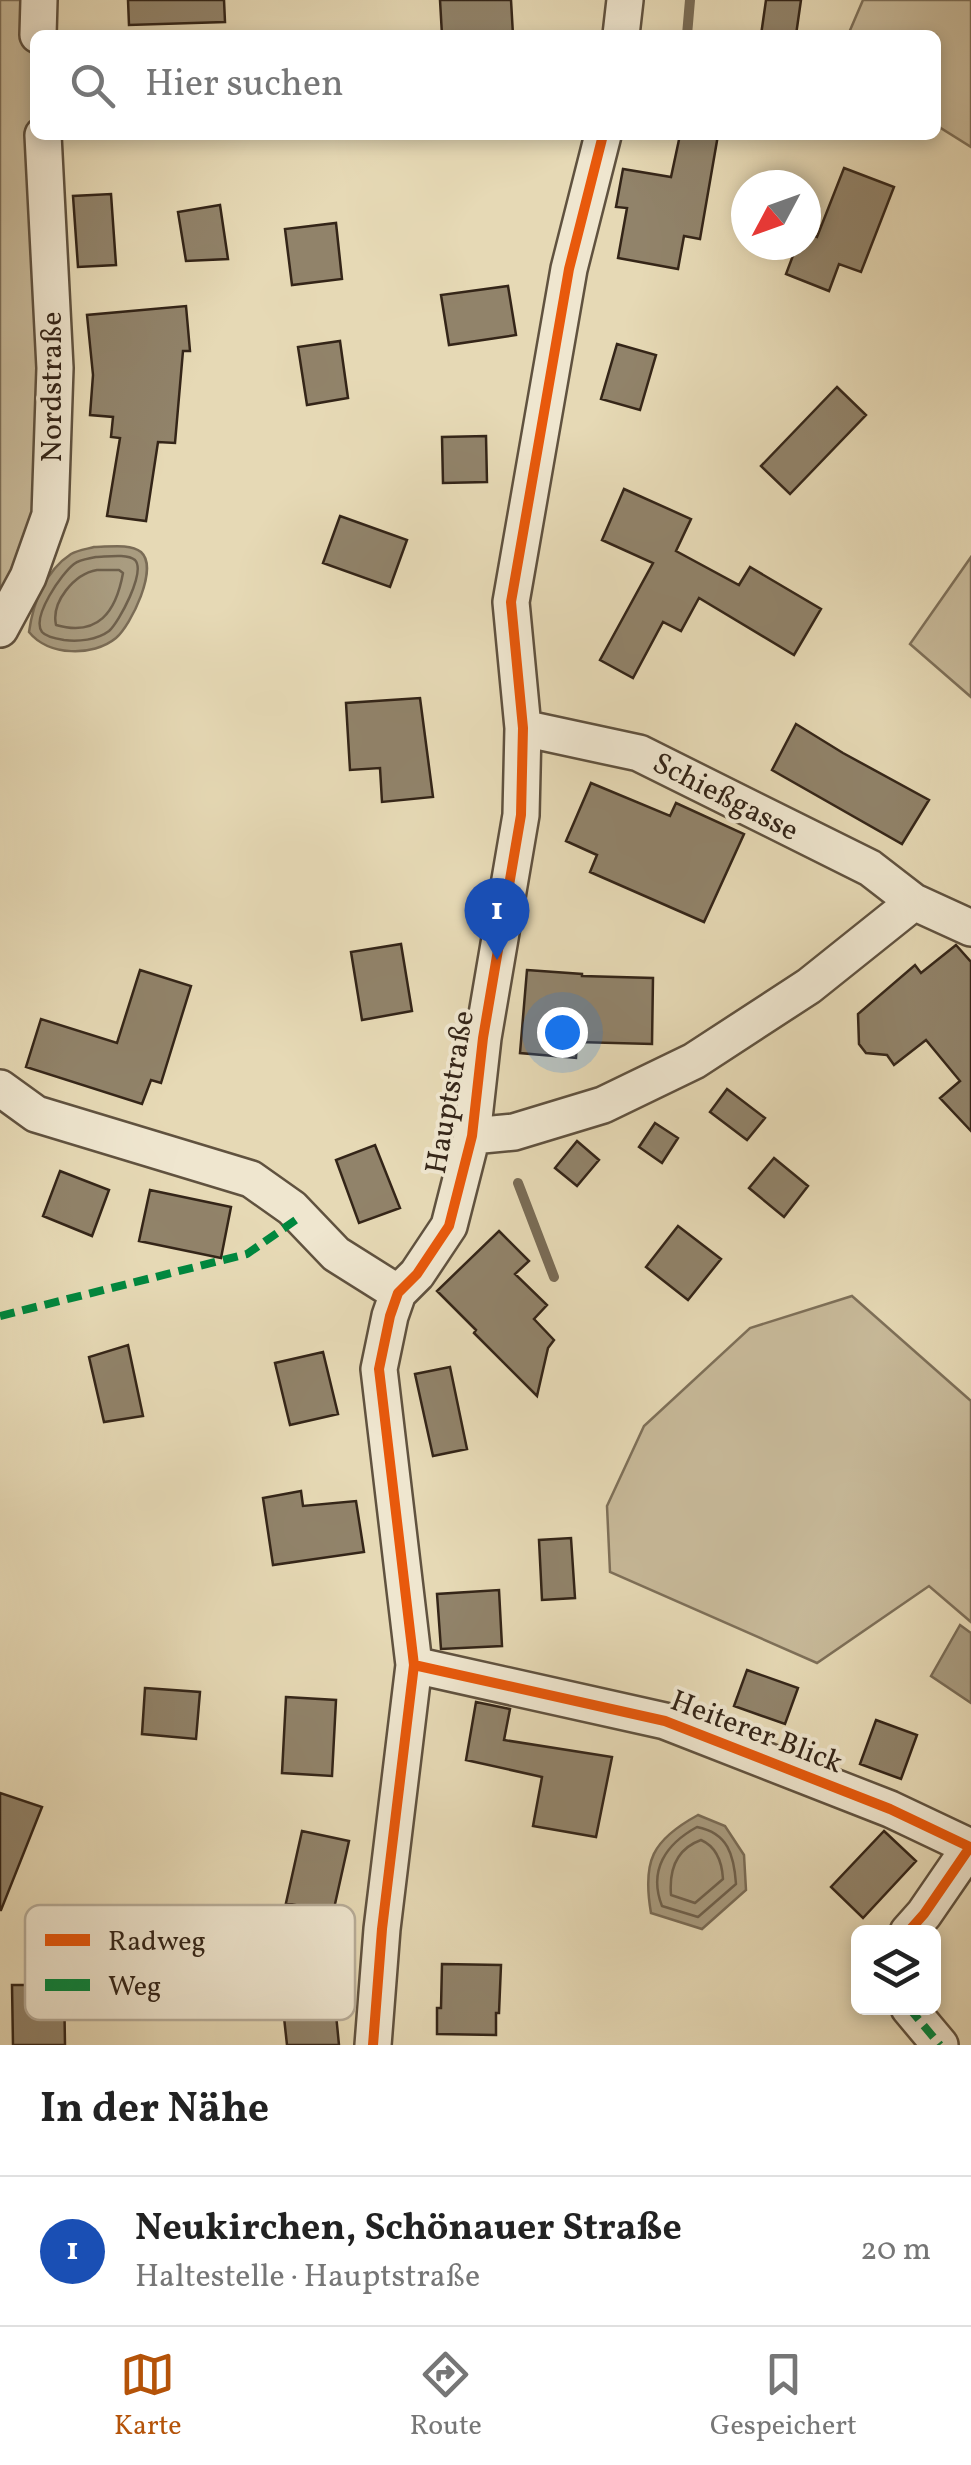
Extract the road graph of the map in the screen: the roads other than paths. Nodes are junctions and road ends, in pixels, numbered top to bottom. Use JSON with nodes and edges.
{"nodes":[{"id":1,"x":40,"y":0,"type":"edge"},
{"id":2,"x":625,"y":0,"type":"edge"},
{"id":3,"x":38,"y":30,"type":"edge"},
{"id":4,"x":622,"y":30,"type":"edge"},
{"id":5,"x":43,"y":140,"type":"edge"},
{"id":6,"x":602,"y":140,"type":"edge"},
{"id":7,"x":0,"y":629,"type":"edge"},
{"id":8,"x":522,"y":728,"type":"junction"},
{"id":9,"x":914,"y":902,"type":"junction"},
{"id":10,"x":971,"y":928,"type":"edge"},
{"id":11,"x":0,"y":1088,"type":"edge"},
{"id":12,"x":472,"y":1136,"type":"junction"},
{"id":13,"x":398,"y":1293,"type":"junction"},
{"id":14,"x":414,"y":1665,"type":"junction"},
{"id":15,"x":914,"y":1925,"type":"edge"},
{"id":16,"x":914,"y":2015,"type":"edge"},
{"id":17,"x":373,"y":2045,"type":"edge"},
{"id":18,"x":940,"y":2045,"type":"edge"}],
"edges":[{"from":1,"to":3,"type":"street"},
{"from":2,"to":4,"type":"street"},
{"from":5,"to":7,"type":"street","name":"Nordstraße"},
{"from":6,"to":8,"type":"street","name":"Hauptstraße"},
{"from":8,"to":9,"type":"street","name":"Schießgasse"},
{"from":8,"to":12,"type":"street","name":"Hauptstraße"},
{"from":9,"to":10,"type":"street","name":"Schießgasse"},
{"from":9,"to":12,"type":"street"},
{"from":11,"to":13,"type":"street"},
{"from":12,"to":13,"type":"street","name":"Hauptstraße"},
{"from":13,"to":14,"type":"street","name":"Hauptstraße"},
{"from":14,"to":15,"type":"street","name":"Heiterer Blick"},
{"from":14,"to":17,"type":"street","name":"Hauptstraße"},
{"from":16,"to":18,"type":"street"}]}
